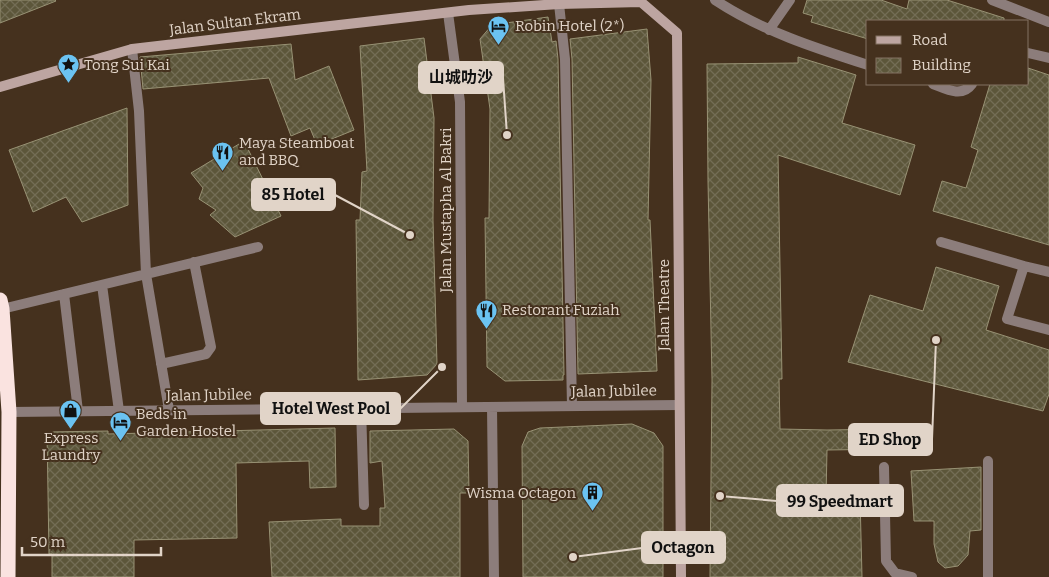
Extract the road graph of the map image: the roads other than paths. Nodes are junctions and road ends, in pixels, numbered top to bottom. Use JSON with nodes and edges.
{"nodes":[{"id":1,"x":715,"y":0,"type":"edge"},
{"id":2,"x":790,"y":0,"type":"edge"},
{"id":3,"x":992,"y":0,"type":"edge"},
{"id":4,"x":559,"y":4,"type":"junction"},
{"id":5,"x":469,"y":5,"type":"edge"},
{"id":6,"x":448,"y":13,"type":"junction"},
{"id":7,"x":1049,"y":22,"type":"edge"},
{"id":8,"x":769,"y":30,"type":"junction"},
{"id":9,"x":677,"y":33,"type":"joint"},
{"id":10,"x":132,"y":49,"type":"junction"},
{"id":11,"x":1029,"y":53,"type":"edge"},
{"id":12,"x":1049,"y":58,"type":"edge"},
{"id":13,"x":866,"y":64,"type":"edge"},
{"id":14,"x":936,"y":85,"type":"edge"},
{"id":15,"x":971,"y":85,"type":"edge"},
{"id":16,"x":0,"y":87,"type":"edge"},
{"id":17,"x":941,"y":242,"type":"dead end"},
{"id":18,"x":258,"y":247,"type":"dead end"},
{"id":19,"x":194,"y":262,"type":"junction"},
{"id":20,"x":1024,"y":266,"type":"junction"},
{"id":21,"x":1049,"y":272,"type":"edge"},
{"id":22,"x":146,"y":274,"type":"junction"},
{"id":23,"x":102,"y":285,"type":"junction"},
{"id":24,"x":64,"y":294,"type":"junction"},
{"id":25,"x":1,"y":304,"type":"edge"},
{"id":26,"x":1049,"y":330,"type":"edge"},
{"id":27,"x":161,"y":364,"type":"junction"},
{"id":28,"x":679,"y":405,"type":"junction"},
{"id":29,"x":572,"y":406,"type":"junction"},
{"id":30,"x":492,"y":407,"type":"junction"},
{"id":31,"x":361,"y":408,"type":"junction"},
{"id":32,"x":462,"y":408,"type":"junction"},
{"id":33,"x":169,"y":410,"type":"junction"},
{"id":34,"x":119,"y":411,"type":"junction"},
{"id":35,"x":8,"y":412,"type":"junction"},
{"id":36,"x":78,"y":412,"type":"junction"},
{"id":37,"x":988,"y":461,"type":"dead end"},
{"id":38,"x":884,"y":467,"type":"dead end"},
{"id":39,"x":364,"y":504,"type":"dead end"},
{"id":40,"x":8,"y":577,"type":"edge"},
{"id":41,"x":494,"y":577,"type":"edge"},
{"id":42,"x":680,"y":577,"type":"edge"},
{"id":43,"x":912,"y":577,"type":"edge"},
{"id":44,"x":988,"y":577,"type":"edge"}],
"edges":[{"from":1,"to":8,"type":"street"},
{"from":2,"to":8,"type":"street"},
{"from":3,"to":7,"type":"street"},
{"from":4,"to":5,"type":"street","name":"Jalan Sultan Ekram"},
{"from":4,"to":9,"type":"street","name":"Jalan Sultan Ekram"},
{"from":4,"to":29,"type":"street"},
{"from":5,"to":6,"type":"street","name":"Jalan Sultan Ekram"},
{"from":6,"to":10,"type":"street","name":"Jalan Sultan Ekram"},
{"from":6,"to":32,"type":"street","name":"Jalan Mustapha Al Bakri"},
{"from":8,"to":13,"type":"street"},
{"from":9,"to":28,"type":"street","name":"Jalan Theatre"},
{"from":10,"to":16,"type":"street","name":"Jalan Sultan Ekram"},
{"from":10,"to":22,"type":"street"},
{"from":11,"to":12,"type":"street"},
{"from":14,"to":15,"type":"street"},
{"from":17,"to":20,"type":"street"},
{"from":18,"to":19,"type":"street"},
{"from":19,"to":22,"type":"street"},
{"from":19,"to":27,"type":"street"},
{"from":20,"to":21,"type":"street"},
{"from":20,"to":26,"type":"street"},
{"from":22,"to":23,"type":"street"},
{"from":22,"to":27,"type":"street"},
{"from":23,"to":24,"type":"street"},
{"from":23,"to":34,"type":"street"},
{"from":24,"to":25,"type":"street"},
{"from":24,"to":36,"type":"street"},
{"from":25,"to":35,"type":"highway"},
{"from":27,"to":33,"type":"street"},
{"from":28,"to":29,"type":"street","name":"Jalan Jubilee"},
{"from":28,"to":42,"type":"street","name":"Jalan Theatre"},
{"from":29,"to":30,"type":"street","name":"Jalan Jubilee"},
{"from":30,"to":32,"type":"street","name":"Jalan Jubilee"},
{"from":30,"to":41,"type":"street"},
{"from":31,"to":32,"type":"street","name":"Jalan Jubilee"},
{"from":31,"to":33,"type":"street","name":"Jalan Jubilee"},
{"from":31,"to":39,"type":"street"},
{"from":33,"to":34,"type":"street","name":"Jalan Jubilee"},
{"from":34,"to":36,"type":"street","name":"Jalan Jubilee"},
{"from":35,"to":36,"type":"street","name":"Jalan Jubilee"},
{"from":35,"to":40,"type":"highway"},
{"from":37,"to":44,"type":"street"},
{"from":38,"to":43,"type":"street"}]}
